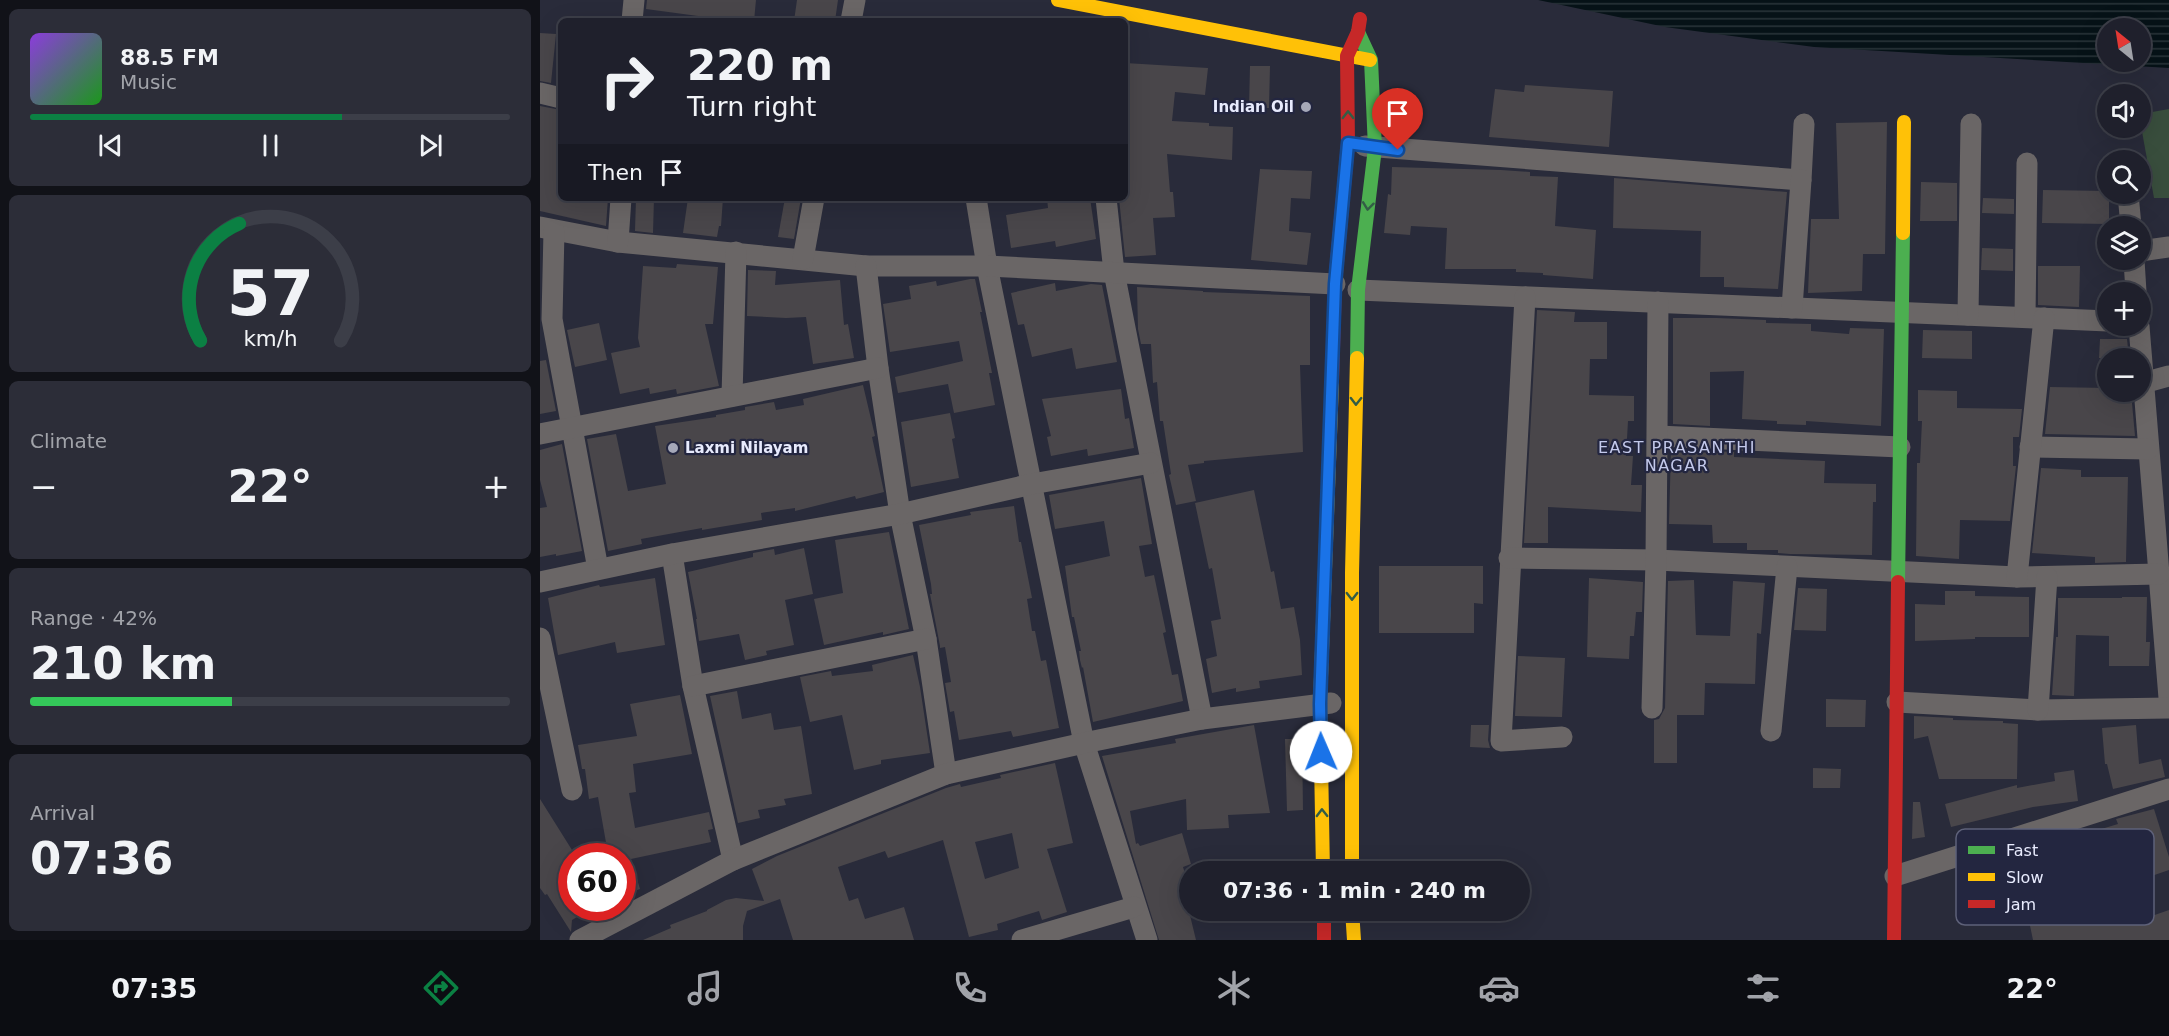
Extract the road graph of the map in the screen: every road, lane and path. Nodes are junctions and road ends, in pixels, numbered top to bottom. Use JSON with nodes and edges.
{"nodes":[{"id":1,"x":634,"y":0,"type":"edge"},
{"id":2,"x":855,"y":0,"type":"edge"},
{"id":3,"x":1058,"y":0,"type":"edge"},
{"id":4,"x":1116,"y":16,"type":"edge"},
{"id":5,"x":632,"y":18,"type":"edge"},
{"id":6,"x":852,"y":18,"type":"edge"},
{"id":7,"x":1128,"y":18,"type":"edge"},
{"id":8,"x":1347,"y":56,"type":"junction"},
{"id":9,"x":1371,"y":60,"type":"junction"},
{"id":10,"x":540,"y":93,"type":"edge"},
{"id":11,"x":558,"y":98,"type":"edge"},
{"id":12,"x":1905,"y":122,"type":"dead end"},
{"id":13,"x":1804,"y":124,"type":"dead end"},
{"id":14,"x":1971,"y":124,"type":"dead end"},
{"id":15,"x":1348,"y":143,"type":"junction"},
{"id":16,"x":1375,"y":148,"type":"junction"},
{"id":17,"x":2028,"y":163,"type":"dead end"},
{"id":18,"x":1802,"y":180,"type":"junction"},
{"id":19,"x":621,"y":201,"type":"edge"},
{"id":20,"x":813,"y":201,"type":"edge"},
{"id":21,"x":976,"y":201,"type":"edge"},
{"id":22,"x":1106,"y":201,"type":"edge"},
{"id":23,"x":547,"y":229,"type":"edge"},
{"id":24,"x":618,"y":243,"type":"junction"},
{"id":25,"x":2169,"y":247,"type":"edge"},
{"id":26,"x":2151,"y":249,"type":"edge"},
{"id":27,"x":736,"y":252,"type":"junction"},
{"id":28,"x":803,"y":259,"type":"junction"},
{"id":29,"x":866,"y":266,"type":"junction"},
{"id":30,"x":987,"y":266,"type":"junction"},
{"id":31,"x":1114,"y":272,"type":"junction"},
{"id":32,"x":1335,"y":284,"type":"junction"},
{"id":33,"x":1358,"y":290,"type":"junction"},
{"id":34,"x":1525,"y":297,"type":"junction"},
{"id":35,"x":1658,"y":302,"type":"junction"},
{"id":36,"x":1792,"y":308,"type":"junction"},
{"id":37,"x":1902,"y":312,"type":"junction"},
{"id":38,"x":1968,"y":315,"type":"junction"},
{"id":39,"x":2034,"y":317,"type":"junction"},
{"id":40,"x":2097,"y":320,"type":"edge"},
{"id":41,"x":878,"y":368,"type":"junction"},
{"id":42,"x":2169,"y":376,"type":"edge"},
{"id":43,"x":2151,"y":381,"type":"edge"},
{"id":44,"x":732,"y":396,"type":"junction"},
{"id":45,"x":2144,"y":402,"type":"edge"},
{"id":46,"x":572,"y":429,"type":"junction"},
{"id":47,"x":540,"y":434,"type":"edge"},
{"id":48,"x":1658,"y":436,"type":"junction"},
{"id":49,"x":1900,"y":447,"type":"junction"},
{"id":50,"x":2030,"y":447,"type":"junction"},
{"id":51,"x":2148,"y":449,"type":"junction"},
{"id":52,"x":1151,"y":463,"type":"junction"},
{"id":53,"x":1032,"y":484,"type":"junction"},
{"id":54,"x":900,"y":514,"type":"junction"},
{"id":55,"x":2162,"y":519,"type":"edge"},
{"id":56,"x":672,"y":554,"type":"junction"},
{"id":57,"x":1509,"y":558,"type":"junction"},
{"id":58,"x":1656,"y":560,"type":"junction"},
{"id":59,"x":1787,"y":567,"type":"junction"},
{"id":60,"x":598,"y":569,"type":"junction"},
{"id":61,"x":1899,"y":572,"type":"junction"},
{"id":62,"x":2159,"y":574,"type":"junction"},
{"id":63,"x":2046,"y":577,"type":"junction"},
{"id":64,"x":2016,"y":578,"type":"junction"},
{"id":65,"x":540,"y":582,"type":"edge"},
{"id":66,"x":540,"y":638,"type":"edge"},
{"id":67,"x":926,"y":639,"type":"junction"},
{"id":68,"x":693,"y":686,"type":"junction"},
{"id":69,"x":2169,"y":698,"type":"edge"},
{"id":70,"x":1897,"y":702,"type":"junction"},
{"id":71,"x":1352,"y":703,"type":"junction"},
{"id":72,"x":1320,"y":704,"type":"junction"},
{"id":73,"x":1652,"y":708,"type":"dead end"},
{"id":74,"x":2169,"y":708,"type":"edge"},
{"id":75,"x":2038,"y":710,"type":"junction"},
{"id":76,"x":1202,"y":719,"type":"junction"},
{"id":77,"x":1771,"y":731,"type":"dead end"},
{"id":78,"x":1562,"y":736,"type":"dead end"},
{"id":79,"x":1084,"y":743,"type":"junction"},
{"id":80,"x":946,"y":774,"type":"junction"},
{"id":81,"x":2169,"y":789,"type":"edge"},
{"id":82,"x":572,"y":790,"type":"dead end"},
{"id":83,"x":2043,"y":829,"type":"edge"},
{"id":84,"x":1956,"y":856,"type":"edge"},
{"id":85,"x":733,"y":860,"type":"junction"},
{"id":86,"x":1323,"y":861,"type":"edge"},
{"id":87,"x":1352,"y":861,"type":"edge"},
{"id":88,"x":1894,"y":876,"type":"junction"},
{"id":89,"x":1134,"y":907,"type":"junction"},
{"id":90,"x":1324,"y":921,"type":"edge"},
{"id":91,"x":1353,"y":921,"type":"edge"},
{"id":92,"x":580,"y":940,"type":"edge"},
{"id":93,"x":1022,"y":940,"type":"edge"},
{"id":94,"x":1147,"y":940,"type":"edge"},
{"id":95,"x":1324,"y":940,"type":"edge"},
{"id":96,"x":1354,"y":940,"type":"edge"},
{"id":97,"x":1894,"y":940,"type":"edge"}],
"edges":[{"from":1,"to":5,"type":"street"},
{"from":2,"to":6,"type":"street"},
{"from":3,"to":4,"type":"main road"},
{"from":7,"to":8,"type":"main road"},
{"from":8,"to":9,"type":"main road"},
{"from":8,"to":9,"type":"main road"},
{"from":15,"to":8,"type":"main road","one_way":true},
{"from":9,"to":16,"type":"main road"},
{"from":10,"to":11,"type":"street"},
{"from":12,"to":37,"type":"main road"},
{"from":13,"to":18,"type":"street"},
{"from":14,"to":38,"type":"street"},
{"from":15,"to":16,"type":"street"},
{"from":15,"to":32,"type":"main road"},
{"from":16,"to":18,"type":"street"},
{"from":16,"to":33,"type":"main road","one_way":true},
{"from":17,"to":39,"type":"street"},
{"from":18,"to":36,"type":"street"},
{"from":19,"to":24,"type":"street"},
{"from":20,"to":28,"type":"street"},
{"from":21,"to":30,"type":"street"},
{"from":22,"to":31,"type":"street"},
{"from":23,"to":24,"type":"street"},
{"from":23,"to":46,"type":"street"},
{"from":24,"to":27,"type":"street"},
{"from":25,"to":26,"type":"street"},
{"from":27,"to":28,"type":"street"},
{"from":27,"to":44,"type":"street"},
{"from":28,"to":29,"type":"street"},
{"from":29,"to":30,"type":"street"},
{"from":29,"to":41,"type":"street"},
{"from":30,"to":31,"type":"street"},
{"from":30,"to":53,"type":"street"},
{"from":31,"to":32,"type":"street"},
{"from":31,"to":52,"type":"street"},
{"from":32,"to":72,"type":"main road"},
{"from":33,"to":34,"type":"street"},
{"from":33,"to":71,"type":"main road","one_way":true},
{"from":34,"to":35,"type":"street"},
{"from":34,"to":57,"type":"street"},
{"from":35,"to":36,"type":"street"},
{"from":35,"to":48,"type":"street"},
{"from":36,"to":37,"type":"street"},
{"from":37,"to":38,"type":"street"},
{"from":37,"to":49,"type":"main road"},
{"from":38,"to":39,"type":"street"},
{"from":39,"to":40,"type":"street"},
{"from":39,"to":50,"type":"street"},
{"from":41,"to":44,"type":"street"},
{"from":41,"to":54,"type":"street"},
{"from":42,"to":43,"type":"street"},
{"from":44,"to":46,"type":"street"},
{"from":45,"to":51,"type":"street"},
{"from":46,"to":47,"type":"street"},
{"from":46,"to":60,"type":"street"},
{"from":48,"to":49,"type":"street"},
{"from":48,"to":58,"type":"street"},
{"from":49,"to":61,"type":"main road"},
{"from":50,"to":51,"type":"street"},
{"from":50,"to":64,"type":"street"},
{"from":51,"to":55,"type":"street"},
{"from":52,"to":53,"type":"street"},
{"from":52,"to":76,"type":"street"},
{"from":53,"to":54,"type":"street"},
{"from":53,"to":79,"type":"street"},
{"from":54,"to":56,"type":"street"},
{"from":54,"to":67,"type":"street"},
{"from":55,"to":62,"type":"street"},
{"from":56,"to":60,"type":"street"},
{"from":56,"to":68,"type":"street"},
{"from":57,"to":58,"type":"street"},
{"from":57,"to":78,"type":"street"},
{"from":58,"to":59,"type":"street"},
{"from":58,"to":73,"type":"street"},
{"from":59,"to":61,"type":"street"},
{"from":59,"to":77,"type":"street"},
{"from":60,"to":65,"type":"street"},
{"from":61,"to":64,"type":"street"},
{"from":61,"to":70,"type":"main road"},
{"from":62,"to":63,"type":"street"},
{"from":62,"to":69,"type":"street"},
{"from":63,"to":64,"type":"street"},
{"from":63,"to":75,"type":"street"},
{"from":66,"to":82,"type":"street"},
{"from":67,"to":68,"type":"street"},
{"from":67,"to":80,"type":"street"},
{"from":68,"to":85,"type":"street"},
{"from":70,"to":75,"type":"street"},
{"from":70,"to":88,"type":"main road"},
{"from":71,"to":72,"type":"street"},
{"from":71,"to":87,"type":"main road"},
{"from":72,"to":76,"type":"street"},
{"from":86,"to":72,"type":"main road","one_way":true},
{"from":74,"to":75,"type":"street"},
{"from":76,"to":79,"type":"street"},
{"from":79,"to":80,"type":"street"},
{"from":79,"to":89,"type":"street"},
{"from":80,"to":85,"type":"street"},
{"from":81,"to":83,"type":"street"},
{"from":84,"to":88,"type":"street"},
{"from":85,"to":92,"type":"street"},
{"from":88,"to":97,"type":"main road"},
{"from":89,"to":93,"type":"street"},
{"from":89,"to":94,"type":"street"},
{"from":90,"to":95,"type":"main road"},
{"from":91,"to":96,"type":"main road"}]}
